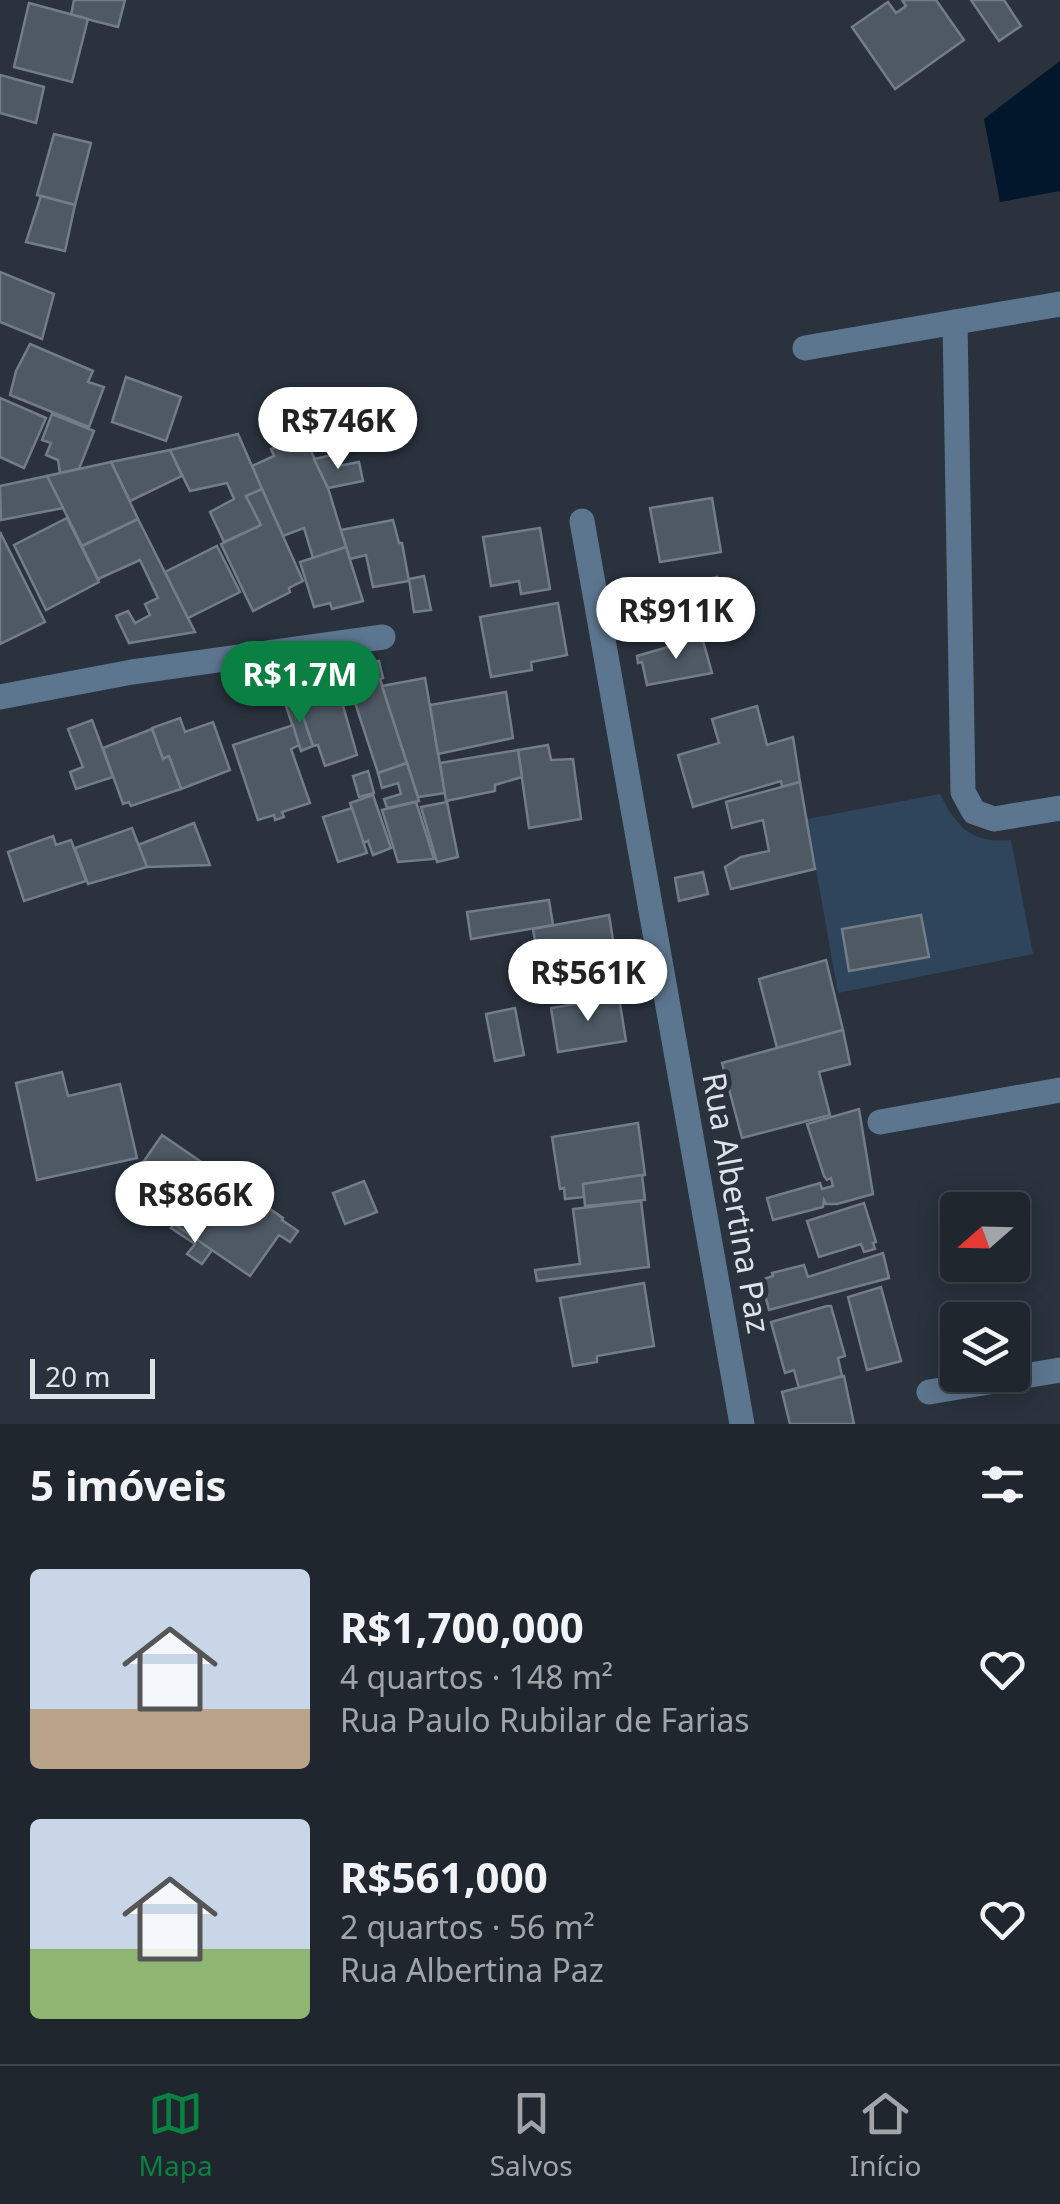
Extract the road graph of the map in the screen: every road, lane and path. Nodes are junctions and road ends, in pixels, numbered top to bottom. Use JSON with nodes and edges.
{"nodes":[{"id":1,"x":1060,"y":304,"type":"edge"},
{"id":2,"x":955,"y":322,"type":"junction"},
{"id":3,"x":805,"y":348,"type":"dead end"},
{"id":4,"x":582,"y":521,"type":"dead end"},
{"id":5,"x":383,"y":637,"type":"dead end"},
{"id":6,"x":0,"y":697,"type":"edge"},
{"id":7,"x":1060,"y":808,"type":"edge"},
{"id":8,"x":1060,"y":1090,"type":"edge"},
{"id":9,"x":880,"y":1122,"type":"dead end"},
{"id":10,"x":1060,"y":1370,"type":"edge"},
{"id":11,"x":929,"y":1392,"type":"dead end"},
{"id":12,"x":742,"y":1424,"type":"edge"}],
"edges":[{"from":1,"to":2,"type":"street"},
{"from":2,"to":3,"type":"street"},
{"from":2,"to":7,"type":"street"},
{"from":4,"to":12,"type":"street","name":"Rua Albertina Paz"},
{"from":5,"to":6,"type":"street"},
{"from":8,"to":9,"type":"street"},
{"from":10,"to":11,"type":"street"}]}
